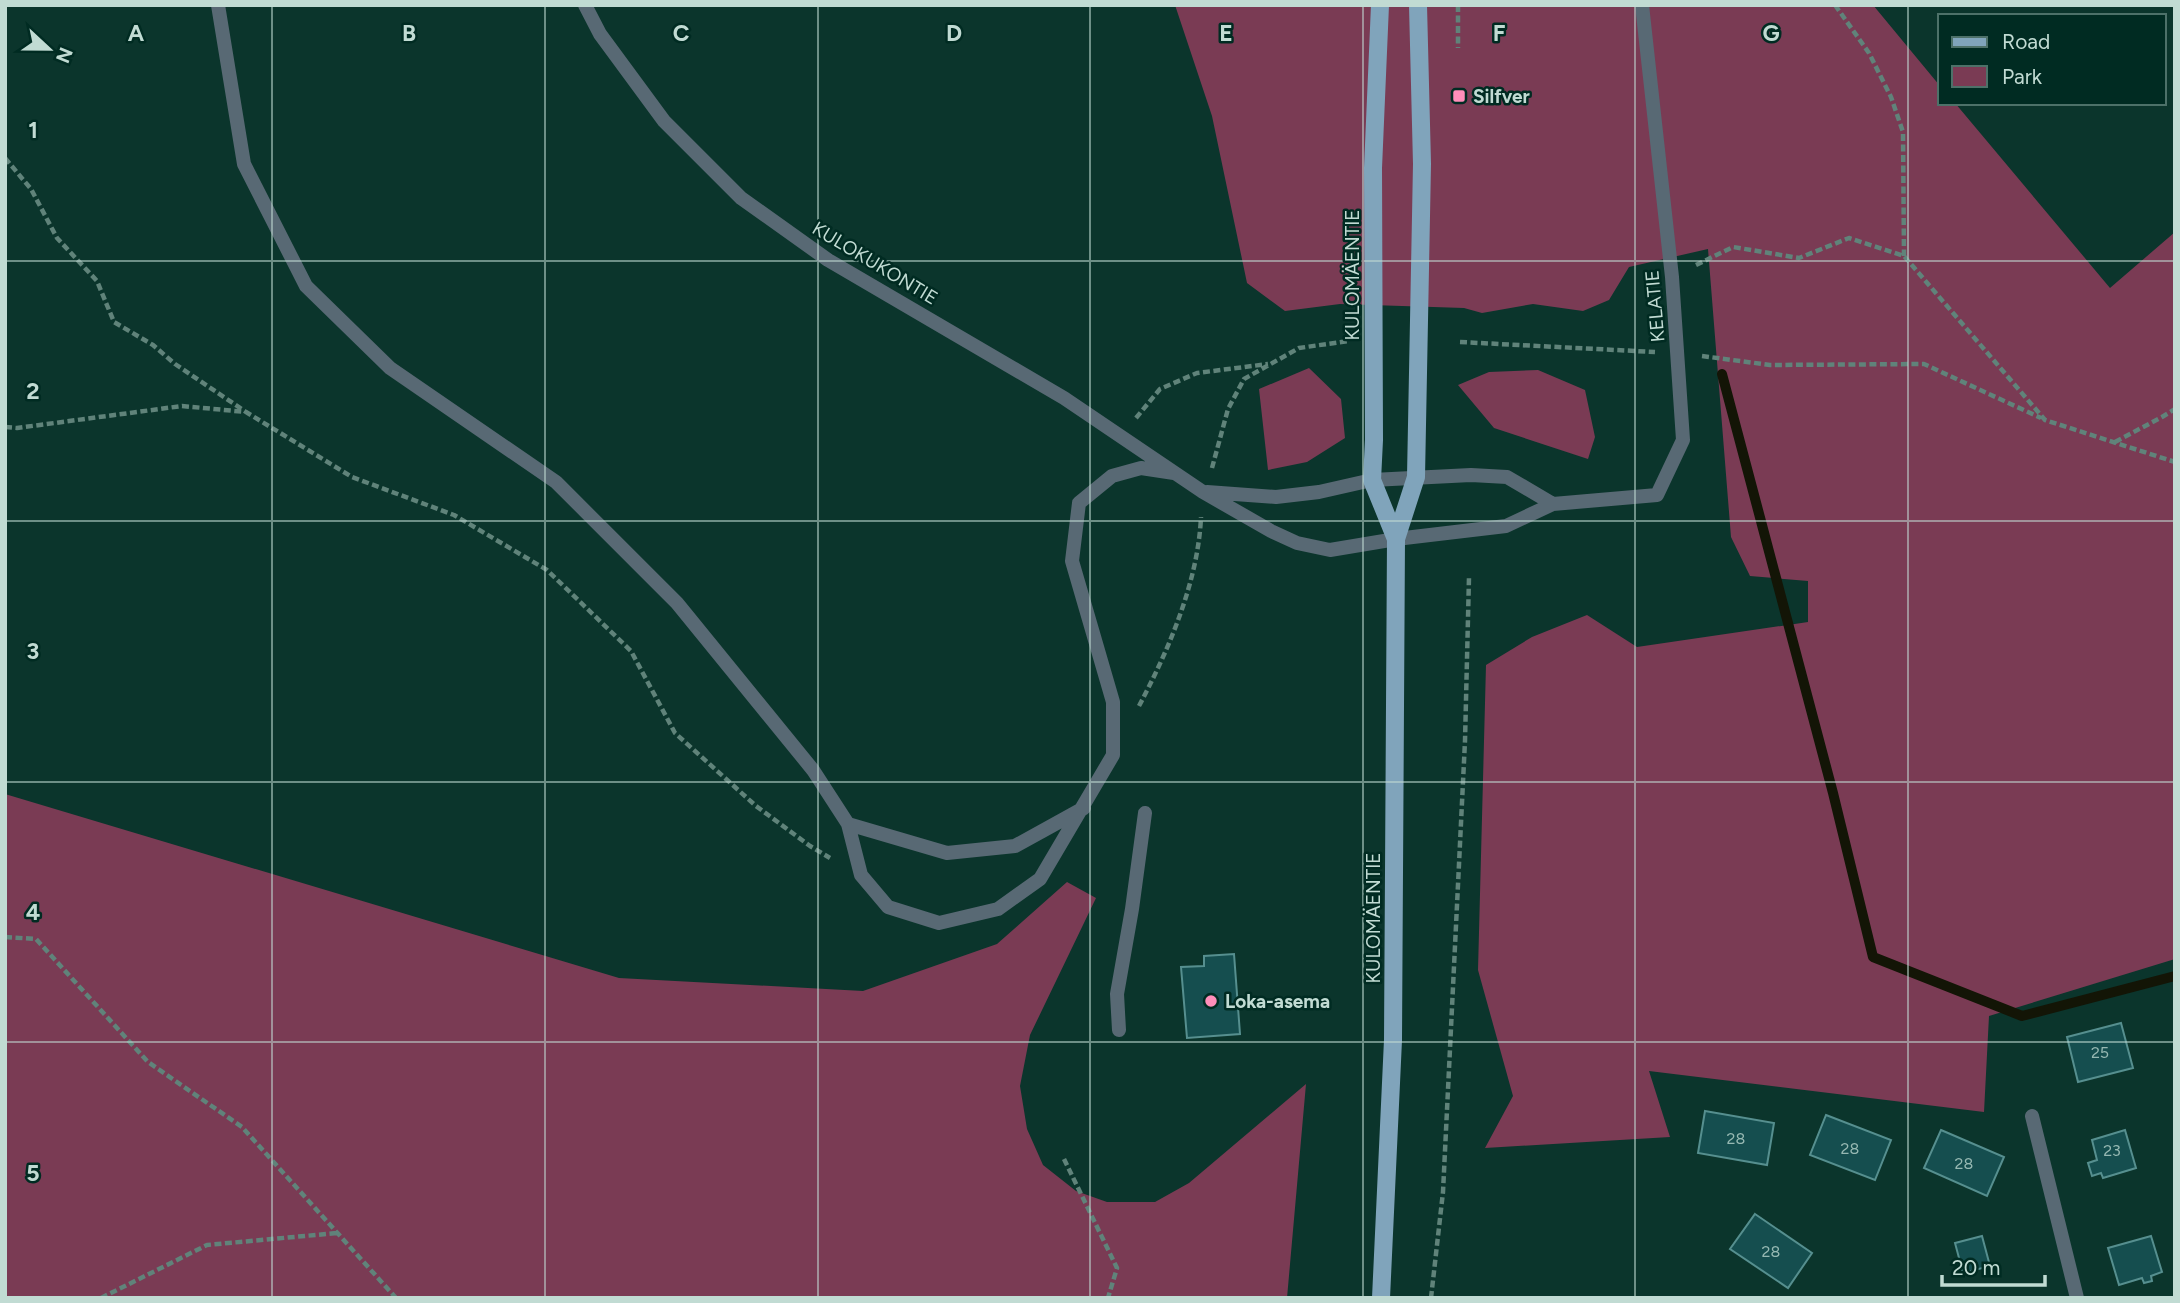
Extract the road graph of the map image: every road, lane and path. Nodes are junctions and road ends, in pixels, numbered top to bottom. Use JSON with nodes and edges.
{"nodes":[{"id":1,"x":218,"y":5,"type":"edge"},
{"id":2,"x":585,"y":5,"type":"edge"},
{"id":3,"x":1380,"y":5,"type":"edge"},
{"id":4,"x":1418,"y":5,"type":"edge"},
{"id":5,"x":1458,"y":5,"type":"edge"},
{"id":6,"x":1643,"y":5,"type":"edge"},
{"id":7,"x":1835,"y":5,"type":"edge"},
{"id":8,"x":1458,"y":48,"type":"dead end"},
{"id":9,"x":5,"y":158,"type":"edge"},
{"id":10,"x":1904,"y":256,"type":"junction"},
{"id":11,"x":1672,"y":277,"type":"junction"},
{"id":12,"x":1353,"y":341,"type":"dead end"},
{"id":13,"x":1460,"y":342,"type":"dead end"},
{"id":14,"x":1678,"y":353,"type":"junction"},
{"id":15,"x":1272,"y":363,"type":"junction"},
{"id":16,"x":2175,"y":409,"type":"edge"},
{"id":17,"x":246,"y":412,"type":"junction"},
{"id":18,"x":2046,"y":420,"type":"junction"},
{"id":19,"x":5,"y":427,"type":"edge"},
{"id":20,"x":1120,"y":436,"type":"junction"},
{"id":21,"x":2114,"y":442,"type":"junction"},
{"id":22,"x":2175,"y":462,"type":"edge"},
{"id":23,"x":1174,"y":473,"type":"junction"},
{"id":24,"x":1416,"y":477,"type":"junction"},
{"id":25,"x":1372,"y":480,"type":"junction"},
{"id":26,"x":1203,"y":492,"type":"junction"},
{"id":27,"x":1553,"y":503,"type":"junction"},
{"id":28,"x":1396,"y":539,"type":"junction"},
{"id":29,"x":1469,"y":577,"type":"dead end"},
{"id":30,"x":1113,"y":755,"type":"junction"},
{"id":31,"x":1084,"y":808,"type":"junction"},
{"id":32,"x":1145,"y":813,"type":"dead end"},
{"id":33,"x":848,"y":824,"type":"junction"},
{"id":34,"x":861,"y":875,"type":"junction"},
{"id":35,"x":5,"y":937,"type":"edge"},
{"id":36,"x":1119,"y":1030,"type":"dead end"},
{"id":37,"x":2032,"y":1116,"type":"dead end"},
{"id":38,"x":1065,"y":1159,"type":"dead end"},
{"id":39,"x":337,"y":1233,"type":"junction"},
{"id":40,"x":101,"y":1298,"type":"edge"},
{"id":41,"x":396,"y":1298,"type":"edge"},
{"id":42,"x":1108,"y":1298,"type":"edge"},
{"id":43,"x":1381,"y":1298,"type":"edge"},
{"id":44,"x":1431,"y":1298,"type":"edge"},
{"id":45,"x":2077,"y":1298,"type":"edge"}],
"edges":[{"from":1,"to":33,"type":"street"},
{"from":2,"to":20,"type":"street","name":"KULOKUKONTIE"},
{"from":3,"to":25,"type":"main road","name":"KULOMÄENTIE"},
{"from":4,"to":24,"type":"main road","name":"KULOMÄENTIE"},
{"from":5,"to":8,"type":"path"},
{"from":6,"to":11,"type":"street","name":"KELATIE"},
{"from":7,"to":10,"type":"path"},
{"from":9,"to":17,"type":"path"},
{"from":10,"to":11,"type":"path"},
{"from":10,"to":18,"type":"path"},
{"from":11,"to":14,"type":"street","name":"KELATIE"},
{"from":12,"to":15,"type":"path"},
{"from":13,"to":14,"type":"path"},
{"from":14,"to":18,"type":"path"},
{"from":14,"to":27,"type":"street","name":"KELATIE"},
{"from":15,"to":20,"type":"path"},
{"from":15,"to":26,"type":"path"},
{"from":16,"to":21,"type":"path"},
{"from":17,"to":19,"type":"path"},
{"from":17,"to":34,"type":"path"},
{"from":18,"to":21,"type":"path"},
{"from":20,"to":23,"type":"street","name":"KULOKUKONTIE"},
{"from":21,"to":22,"type":"path"},
{"from":23,"to":26,"type":"street","name":"KULOKUKONTIE"},
{"from":23,"to":30,"type":"street"},
{"from":24,"to":25,"type":"street"},
{"from":24,"to":27,"type":"street"},
{"from":24,"to":28,"type":"main road","name":"KULOMÄENTIE"},
{"from":25,"to":26,"type":"street","name":"KULOKUKONTIE"},
{"from":25,"to":28,"type":"main road","name":"KULOMÄENTIE"},
{"from":26,"to":28,"type":"street","name":"KULOKUKONTIE"},
{"from":26,"to":30,"type":"path"},
{"from":27,"to":28,"type":"street","name":"KELATIE"},
{"from":28,"to":43,"type":"main road","name":"KULOMÄENTIE"},
{"from":29,"to":44,"type":"path"},
{"from":30,"to":31,"type":"street"},
{"from":31,"to":33,"type":"street"},
{"from":31,"to":34,"type":"street"},
{"from":32,"to":36,"type":"street"},
{"from":33,"to":34,"type":"street"},
{"from":35,"to":39,"type":"path"},
{"from":37,"to":45,"type":"street"},
{"from":38,"to":42,"type":"path"},
{"from":39,"to":40,"type":"path"},
{"from":39,"to":41,"type":"path"}]}
